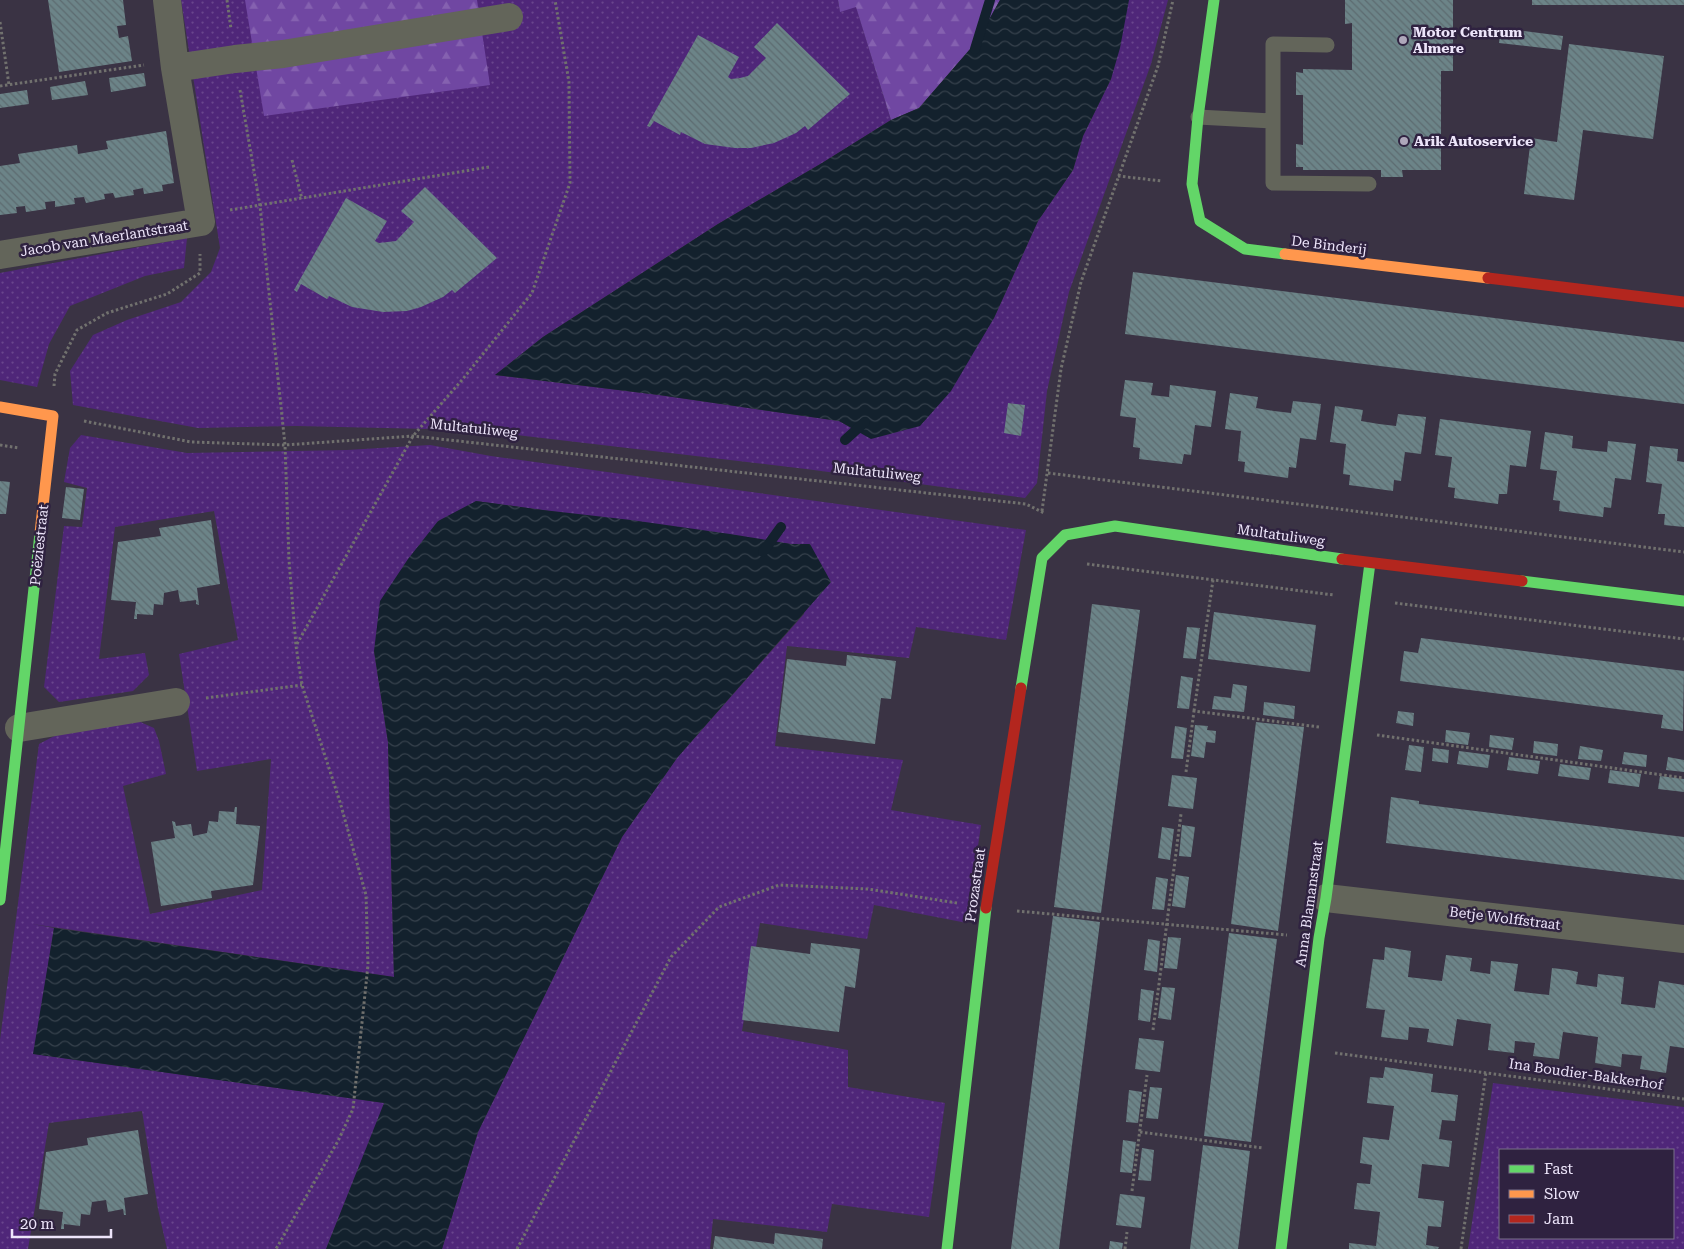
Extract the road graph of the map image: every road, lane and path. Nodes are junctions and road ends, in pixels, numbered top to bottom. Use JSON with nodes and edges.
{"nodes":[{"id":1,"x":167,"y":0,"type":"edge"},
{"id":2,"x":227,"y":0,"type":"edge"},
{"id":3,"x":555,"y":0,"type":"edge"},
{"id":4,"x":1173,"y":0,"type":"edge"},
{"id":5,"x":1214,"y":0,"type":"edge"},
{"id":6,"x":509,"y":17,"type":"dead end"},
{"id":7,"x":0,"y":22,"type":"edge"},
{"id":8,"x":1327,"y":45,"type":"dead end"},
{"id":9,"x":235,"y":59,"type":"junction"},
{"id":10,"x":175,"y":64,"type":"junction"},
{"id":11,"x":9,"y":85,"type":"junction"},
{"id":12,"x":0,"y":86,"type":"edge"},
{"id":13,"x":1198,"y":117,"type":"junction"},
{"id":14,"x":1273,"y":121,"type":"junction"},
{"id":15,"x":292,"y":160,"type":"dead end"},
{"id":16,"x":489,"y":167,"type":"dead end"},
{"id":17,"x":1118,"y":176,"type":"junction"},
{"id":18,"x":1192,"y":184,"type":"junction"},
{"id":19,"x":1369,"y":184,"type":"dead end"},
{"id":20,"x":302,"y":199,"type":"junction"},
{"id":21,"x":260,"y":206,"type":"junction"},
{"id":22,"x":201,"y":218,"type":"junction"},
{"id":23,"x":0,"y":255,"type":"edge"},
{"id":24,"x":1684,"y":302,"type":"edge"},
{"id":25,"x":0,"y":407,"type":"edge"},
{"id":26,"x":53,"y":416,"type":"junction"},
{"id":27,"x":413,"y":436,"type":"junction"},
{"id":28,"x":285,"y":445,"type":"junction"},
{"id":29,"x":1048,"y":473,"type":"junction"},
{"id":30,"x":1042,"y":511,"type":"junction"},
{"id":31,"x":1065,"y":535,"type":"junction"},
{"id":32,"x":1684,"y":552,"type":"edge"},
{"id":33,"x":1370,"y":563,"type":"junction"},
{"id":34,"x":1213,"y":580,"type":"dead end"},
{"id":35,"x":1684,"y":601,"type":"edge"},
{"id":36,"x":296,"y":646,"type":"junction"},
{"id":37,"x":302,"y":685,"type":"junction"},
{"id":38,"x":176,"y":702,"type":"joint"},
{"id":39,"x":1194,"y":711,"type":"junction"},
{"id":40,"x":19,"y":728,"type":"junction"},
{"id":41,"x":1348,"y":731,"type":"junction"},
{"id":42,"x":1186,"y":772,"type":"dead end"},
{"id":43,"x":1684,"y":778,"type":"edge"},
{"id":44,"x":1181,"y":814,"type":"dead end"},
{"id":45,"x":1,"y":893,"type":"edge"},
{"id":46,"x":1326,"y":898,"type":"junction"},
{"id":47,"x":986,"y":908,"type":"junction"},
{"id":48,"x":1167,"y":924,"type":"junction"},
{"id":49,"x":1319,"y":938,"type":"junction"},
{"id":50,"x":1684,"y":939,"type":"edge"},
{"id":51,"x":1153,"y":1030,"type":"dead end"},
{"id":52,"x":1305,"y":1049,"type":"junction"},
{"id":53,"x":1486,"y":1072,"type":"junction"},
{"id":54,"x":1147,"y":1075,"type":"dead end"},
{"id":55,"x":1684,"y":1099,"type":"edge"},
{"id":56,"x":1140,"y":1132,"type":"junction"},
{"id":57,"x":1293,"y":1151,"type":"junction"},
{"id":58,"x":1132,"y":1191,"type":"dead end"},
{"id":59,"x":1127,"y":1232,"type":"dead end"},
{"id":60,"x":276,"y":1249,"type":"edge"},
{"id":61,"x":518,"y":1249,"type":"edge"},
{"id":62,"x":947,"y":1249,"type":"edge"},
{"id":63,"x":1125,"y":1249,"type":"edge"},
{"id":64,"x":1281,"y":1249,"type":"edge"},
{"id":65,"x":1461,"y":1249,"type":"edge"}],
"edges":[{"from":1,"to":10,"type":"street","name":"Jacob van Maerlantstraat"},
{"from":2,"to":9,"type":"path"},
{"from":3,"to":27,"type":"path"},
{"from":4,"to":17,"type":"path"},
{"from":5,"to":13,"type":"street","name":"De Binderij"},
{"from":6,"to":9,"type":"street"},
{"from":7,"to":11,"type":"path"},
{"from":8,"to":14,"type":"lane"},
{"from":9,"to":10,"type":"street"},
{"from":9,"to":21,"type":"path"},
{"from":10,"to":11,"type":"path"},
{"from":10,"to":22,"type":"street","name":"Jacob van Maerlantstraat"},
{"from":11,"to":12,"type":"path"},
{"from":13,"to":14,"type":"lane"},
{"from":13,"to":18,"type":"street","name":"De Binderij"},
{"from":14,"to":19,"type":"lane"},
{"from":15,"to":20,"type":"path"},
{"from":16,"to":20,"type":"path"},
{"from":17,"to":18,"type":"path"},
{"from":17,"to":29,"type":"path"},
{"from":18,"to":24,"type":"street","name":"De Binderij"},
{"from":20,"to":21,"type":"path"},
{"from":21,"to":22,"type":"path"},
{"from":21,"to":28,"type":"path"},
{"from":22,"to":23,"type":"street","name":"Jacob van Maerlantstraat"},
{"from":22,"to":26,"type":"path"},
{"from":25,"to":26,"type":"street"},
{"from":26,"to":28,"type":"path","name":"Multatuliweg"},
{"from":26,"to":40,"type":"street","name":"Poëziestraat"},
{"from":27,"to":28,"type":"path","name":"Multatuliweg"},
{"from":27,"to":30,"type":"path","name":"Multatuliweg"},
{"from":27,"to":36,"type":"path"},
{"from":28,"to":36,"type":"path"},
{"from":29,"to":30,"type":"path"},
{"from":29,"to":32,"type":"path"},
{"from":30,"to":31,"type":"path","name":"Multatuliweg"},
{"from":31,"to":33,"type":"street","name":"Multatuliweg"},
{"from":31,"to":47,"type":"street","name":"Prozastraat"},
{"from":33,"to":35,"type":"street","name":"Multatuliweg"},
{"from":33,"to":41,"type":"street","name":"Anna Blamanstraat"},
{"from":34,"to":39,"type":"path"},
{"from":36,"to":37,"type":"path"},
{"from":37,"to":38,"type":"path"},
{"from":37,"to":60,"type":"path"},
{"from":38,"to":40,"type":"street"},
{"from":39,"to":41,"type":"path"},
{"from":39,"to":42,"type":"path"},
{"from":40,"to":45,"type":"street","name":"Poëziestraat"},
{"from":41,"to":43,"type":"path"},
{"from":41,"to":46,"type":"street","name":"Anna Blamanstraat"},
{"from":44,"to":48,"type":"path"},
{"from":46,"to":49,"type":"street","name":"Anna Blamanstraat"},
{"from":46,"to":50,"type":"street","name":"Betje Wolffstraat"},
{"from":47,"to":48,"type":"path"},
{"from":47,"to":61,"type":"path"},
{"from":47,"to":62,"type":"street","name":"Prozastraat"},
{"from":48,"to":49,"type":"path"},
{"from":48,"to":51,"type":"path"},
{"from":49,"to":52,"type":"street","name":"Anna Blamanstraat"},
{"from":52,"to":53,"type":"path","name":"Ina Boudier-Bakkerhof"},
{"from":52,"to":57,"type":"street","name":"Anna Blamanstraat"},
{"from":53,"to":55,"type":"path","name":"Ina Boudier-Bakkerhof"},
{"from":53,"to":65,"type":"path"},
{"from":54,"to":56,"type":"path"},
{"from":56,"to":57,"type":"path"},
{"from":56,"to":58,"type":"path"},
{"from":57,"to":64,"type":"street","name":"Anna Blamanstraat"},
{"from":59,"to":63,"type":"path"}]}
